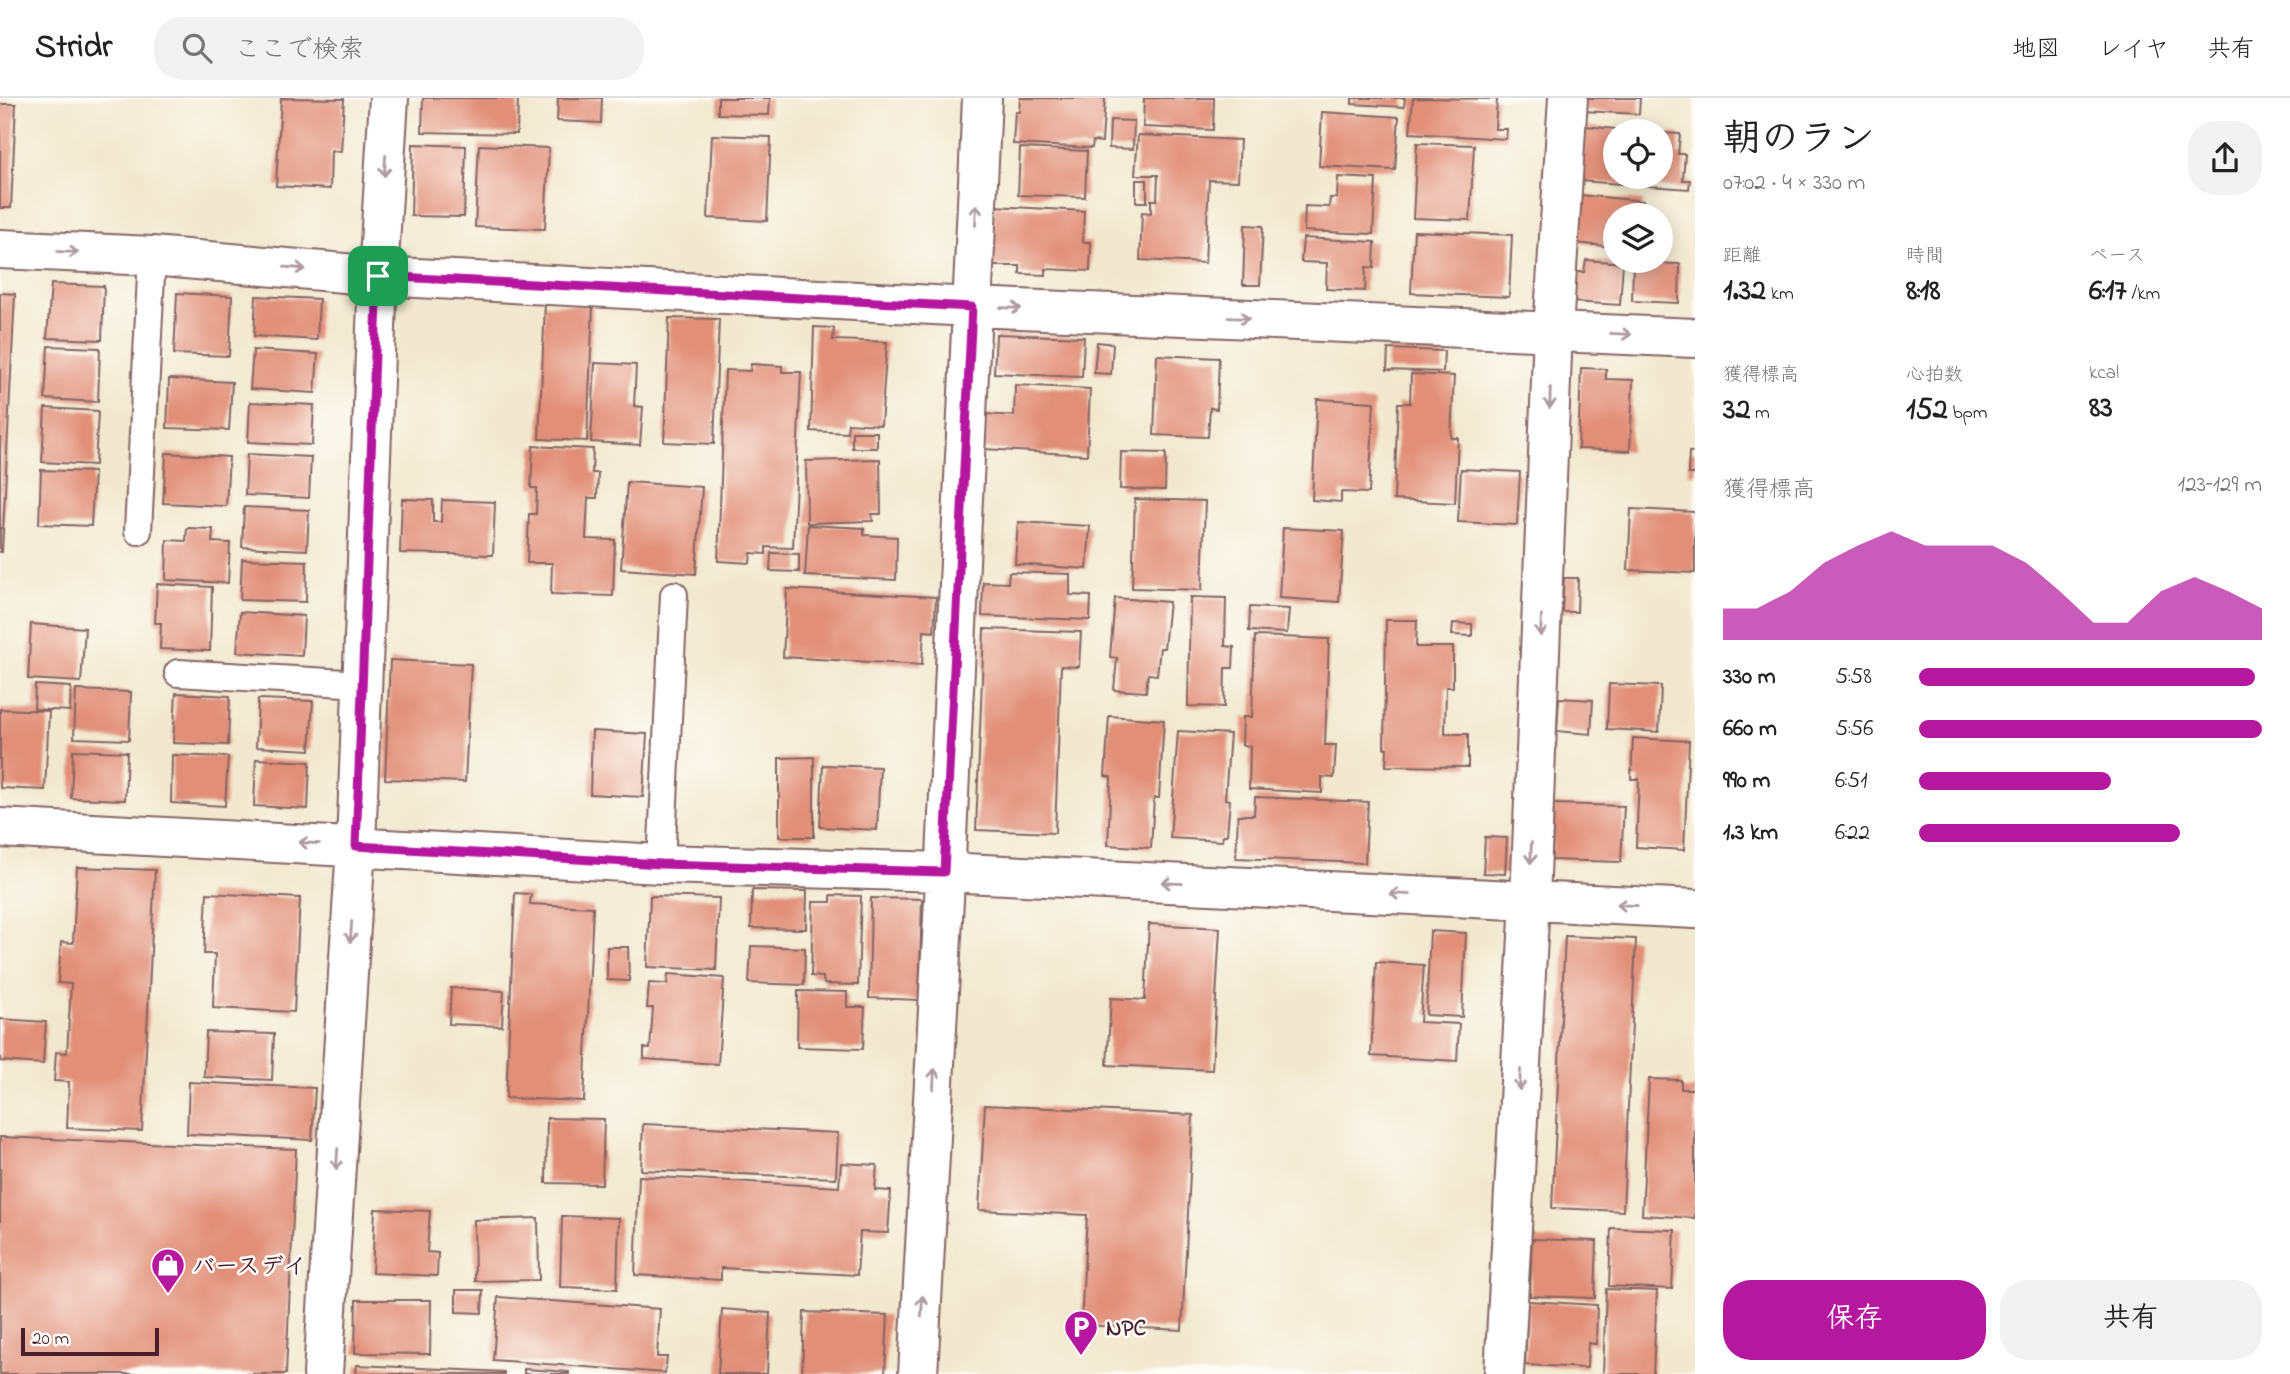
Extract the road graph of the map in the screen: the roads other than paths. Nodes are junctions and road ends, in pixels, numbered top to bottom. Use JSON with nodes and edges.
{"nodes":[{"id":1,"x":389,"y":98,"type":"edge"},
{"id":2,"x":982,"y":98,"type":"edge"},
{"id":3,"x":1569,"y":98,"type":"edge"},
{"id":4,"x":0,"y":249,"type":"edge"},
{"id":5,"x":152,"y":256,"type":"junction"},
{"id":6,"x":378,"y":276,"type":"junction"},
{"id":7,"x":972,"y":307,"type":"junction"},
{"id":8,"x":1553,"y":330,"type":"junction"},
{"id":9,"x":1695,"y":338,"type":"edge"},
{"id":10,"x":138,"y":531,"type":"dead end"},
{"id":11,"x":674,"y":595,"type":"dead end"},
{"id":12,"x":178,"y":673,"type":"dead end"},
{"id":13,"x":362,"y":684,"type":"junction"},
{"id":14,"x":0,"y":828,"type":"edge"},
{"id":15,"x":356,"y":846,"type":"junction"},
{"id":16,"x":661,"y":864,"type":"junction"},
{"id":17,"x":944,"y":872,"type":"junction"},
{"id":18,"x":1530,"y":900,"type":"junction"},
{"id":19,"x":1695,"y":909,"type":"edge"},
{"id":20,"x":323,"y":1374,"type":"edge"},
{"id":21,"x":918,"y":1374,"type":"edge"},
{"id":22,"x":1504,"y":1374,"type":"edge"}],
"edges":[{"from":1,"to":6,"type":"street","one_way":true},
{"from":7,"to":2,"type":"street","one_way":true},
{"from":3,"to":8,"type":"street"},
{"from":4,"to":5,"type":"street","one_way":true},
{"from":5,"to":6,"type":"street","one_way":true},
{"from":5,"to":10,"type":"lane"},
{"from":6,"to":7,"type":"street"},
{"from":6,"to":13,"type":"street"},
{"from":7,"to":8,"type":"street","one_way":true},
{"from":7,"to":17,"type":"street"},
{"from":8,"to":9,"type":"street","one_way":true},
{"from":8,"to":18,"type":"street","one_way":true},
{"from":11,"to":16,"type":"lane"},
{"from":12,"to":13,"type":"lane"},
{"from":13,"to":15,"type":"street"},
{"from":15,"to":14,"type":"street","one_way":true},
{"from":15,"to":16,"type":"street"},
{"from":15,"to":20,"type":"street","one_way":true},
{"from":16,"to":17,"type":"street"},
{"from":18,"to":17,"type":"street","one_way":true},
{"from":21,"to":17,"type":"street","one_way":true},
{"from":19,"to":18,"type":"street","one_way":true},
{"from":18,"to":22,"type":"street","one_way":true}]}
